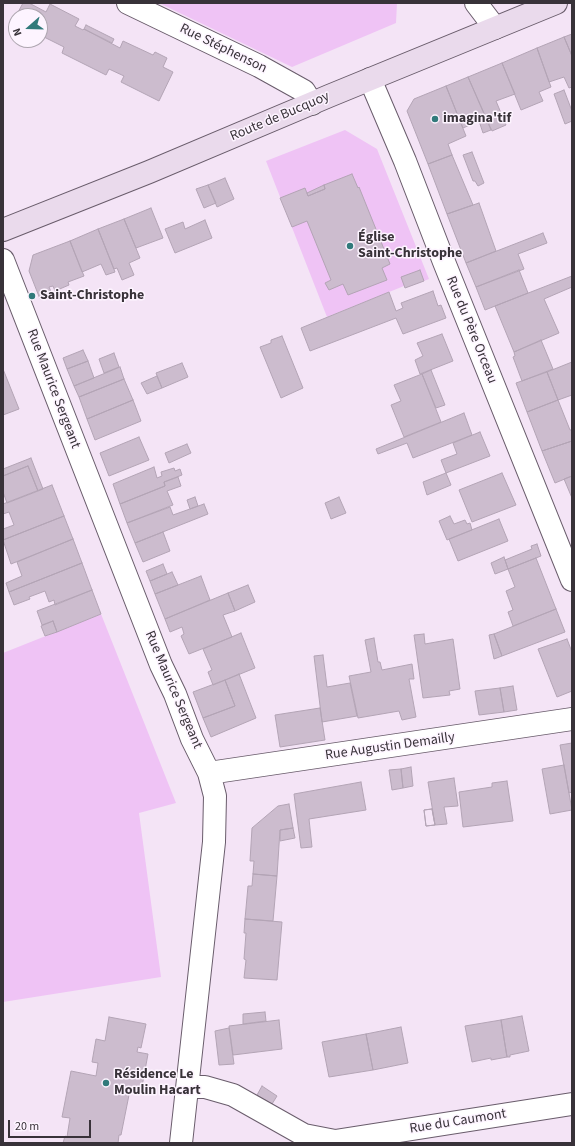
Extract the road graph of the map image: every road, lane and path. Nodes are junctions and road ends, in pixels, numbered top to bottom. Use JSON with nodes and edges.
{"nodes":[{"id":1,"x":128,"y":3,"type":"edge"},
{"id":2,"x":476,"y":3,"type":"edge"},
{"id":3,"x":556,"y":3,"type":"edge"},
{"id":4,"x":495,"y":28,"type":"junction"},
{"id":5,"x":370,"y":79,"type":"junction"},
{"id":6,"x":312,"y":104,"type":"junction"},
{"id":7,"x":3,"y":230,"type":"edge"},
{"id":8,"x":3,"y":260,"type":"edge"},
{"id":9,"x":572,"y":580,"type":"edge"},
{"id":10,"x":572,"y":719,"type":"edge"},
{"id":11,"x":208,"y":773,"type":"junction"},
{"id":12,"x":188,"y":1087,"type":"junction"},
{"id":13,"x":572,"y":1104,"type":"edge"},
{"id":14,"x":181,"y":1143,"type":"edge"}],
"edges":[{"from":1,"to":6,"type":"street","name":"Rue Stéphenson"},
{"from":2,"to":4,"type":"street"},
{"from":3,"to":4,"type":"main road","name":"Route de Bucquoy"},
{"from":4,"to":5,"type":"main road","name":"Route de Bucquoy"},
{"from":5,"to":6,"type":"main road","name":"Route de Bucquoy"},
{"from":5,"to":9,"type":"street","name":"Rue du Père Orceau"},
{"from":6,"to":7,"type":"main road","name":"Route de Bucquoy"},
{"from":8,"to":11,"type":"street","name":"Rue Maurice Sergeant"},
{"from":10,"to":11,"type":"street","name":"Rue Augustin Demailly"},
{"from":11,"to":12,"type":"street","name":"Rue Maurice Sergeant"},
{"from":12,"to":13,"type":"street","name":"Rue du Caumont"},
{"from":12,"to":14,"type":"street","name":"Rue Maurice Sergeant"}]}
